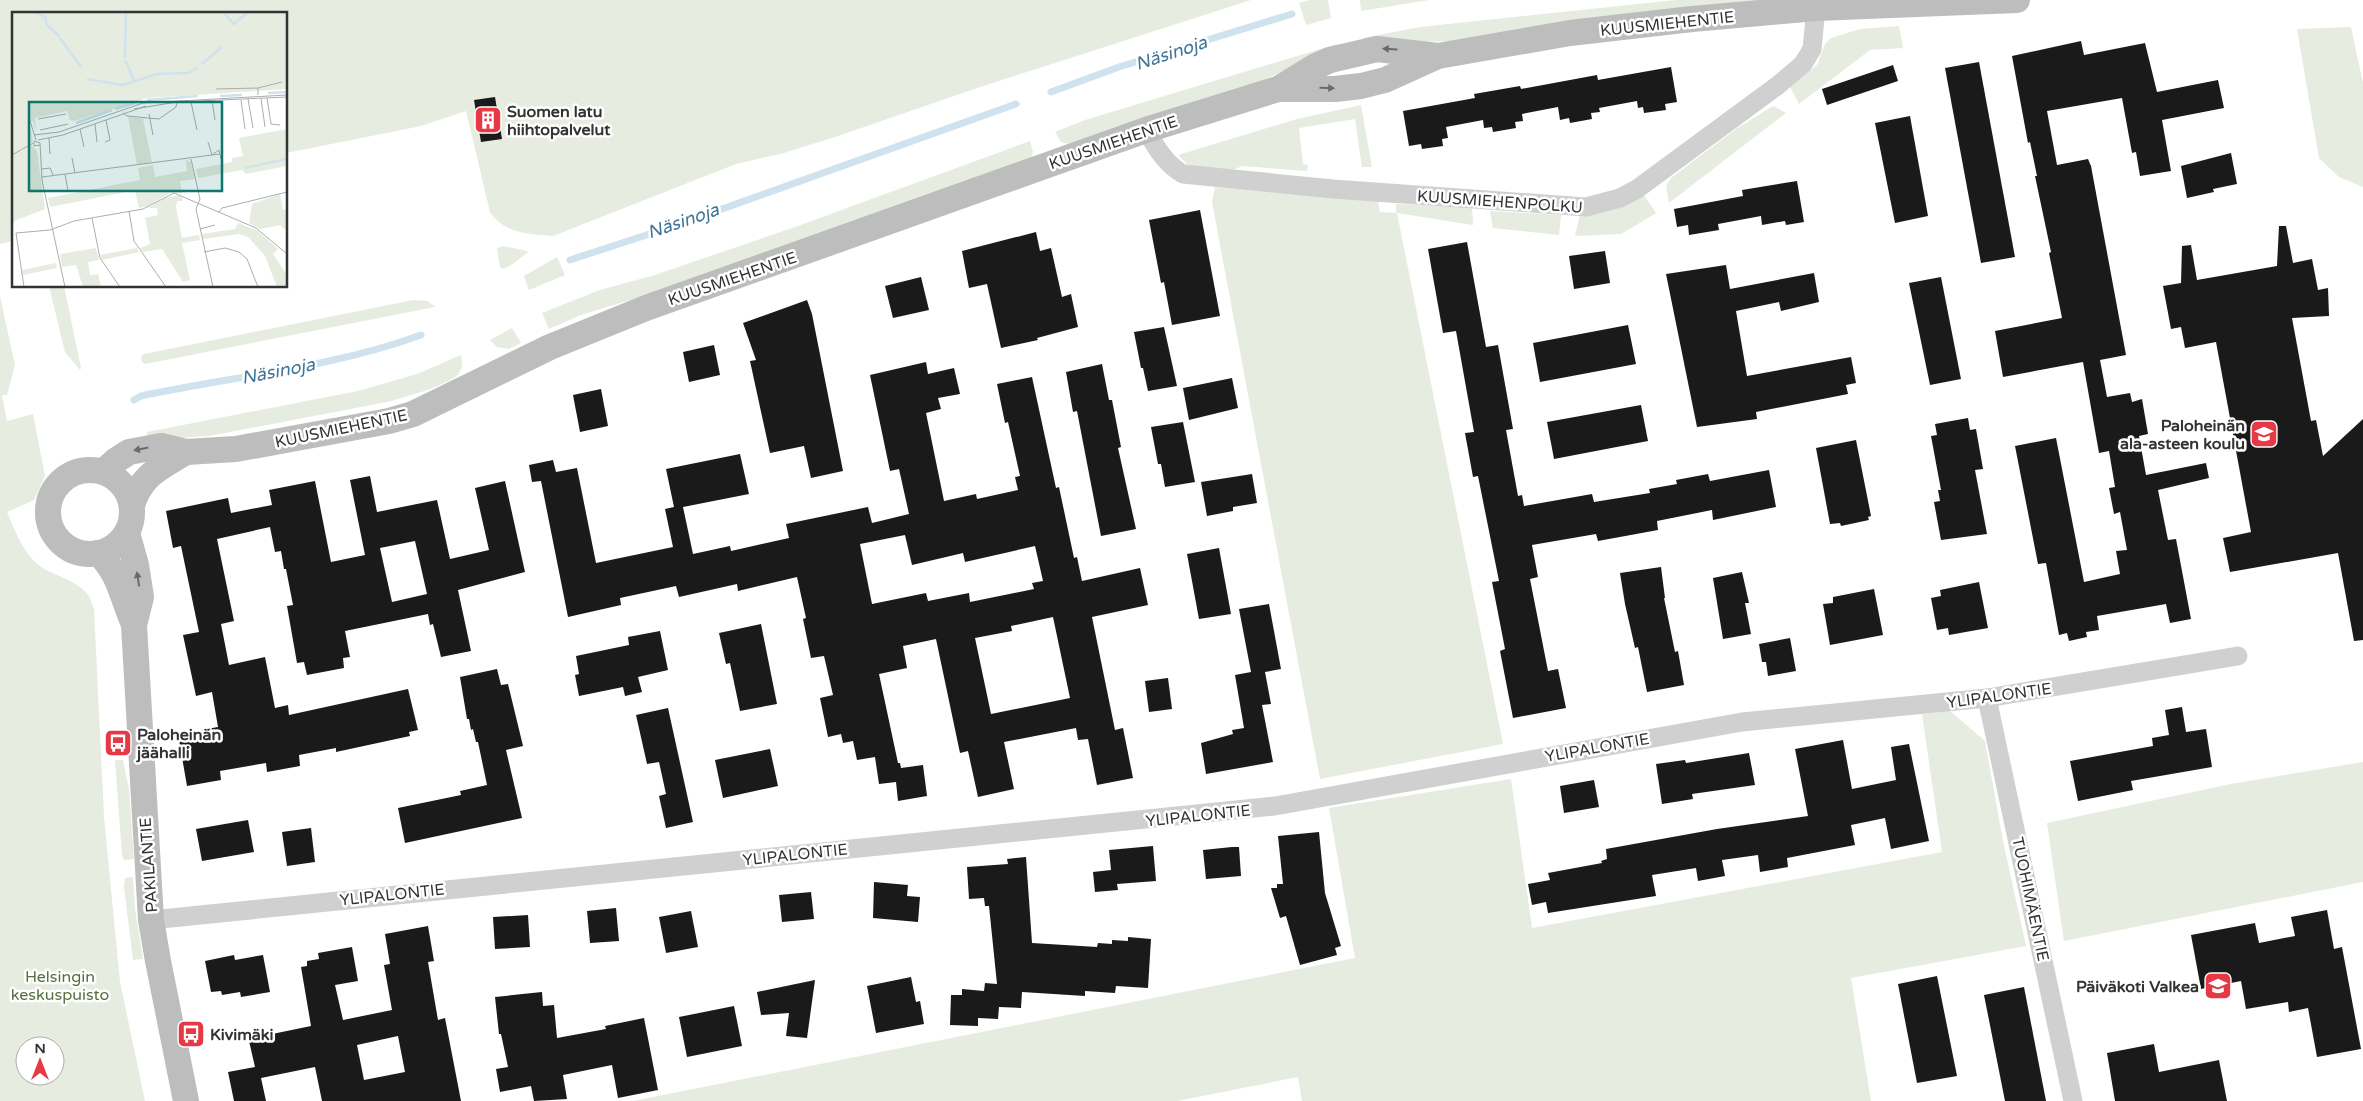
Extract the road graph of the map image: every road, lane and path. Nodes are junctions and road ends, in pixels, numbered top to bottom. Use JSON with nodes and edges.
{"nodes":[{"id":1,"x":2017,"y":0,"type":"edge"},
{"id":2,"x":1816,"y":8,"type":"junction"},
{"id":3,"x":1146,"y":130,"type":"junction"},
{"id":4,"x":186,"y":452,"type":"junction"},
{"id":5,"x":103,"y":472,"type":"junction"},
{"id":6,"x":132,"y":505,"type":"junction"},
{"id":7,"x":127,"y":533,"type":"junction"},
{"id":8,"x":98,"y":553,"type":"junction"},
{"id":9,"x":134,"y":625,"type":"junction"},
{"id":10,"x":2238,"y":656,"type":"dead end"},
{"id":11,"x":1987,"y":698,"type":"junction"},
{"id":12,"x":151,"y":920,"type":"junction"},
{"id":13,"x":186,"y":1101,"type":"edge"},
{"id":14,"x":2073,"y":1101,"type":"edge"}],
"edges":[{"from":1,"to":2,"type":"main road","name":"KUUSMIEHENTIE"},
{"from":2,"to":3,"type":"main road","name":"KUUSMIEHENTIE"},
{"from":2,"to":3,"type":"street","name":"KUUSMIEHENPOLKU"},
{"from":3,"to":4,"type":"main road","name":"KUUSMIEHENTIE"},
{"from":4,"to":5,"type":"main road","name":"KUUSMIEHENTIE","one_way":true},
{"from":4,"to":6,"type":"main road","name":"KUUSMIEHENTIE"},
{"from":5,"to":6,"type":"main road"},
{"from":5,"to":8,"type":"main road"},
{"from":6,"to":7,"type":"main road"},
{"from":7,"to":8,"type":"main road"},
{"from":9,"to":7,"type":"main road","name":"PAKILANTIE","one_way":true},
{"from":8,"to":9,"type":"main road","name":"PAKILANTIE"},
{"from":9,"to":12,"type":"main road","name":"PAKILANTIE"},
{"from":10,"to":11,"type":"street","name":"YLIPALONTIE"},
{"from":11,"to":12,"type":"street","name":"YLIPALONTIE"},
{"from":11,"to":14,"type":"street","name":"TUOHIMÄENTIE"},
{"from":12,"to":13,"type":"main road","name":"PAKILANTIE"}]}
